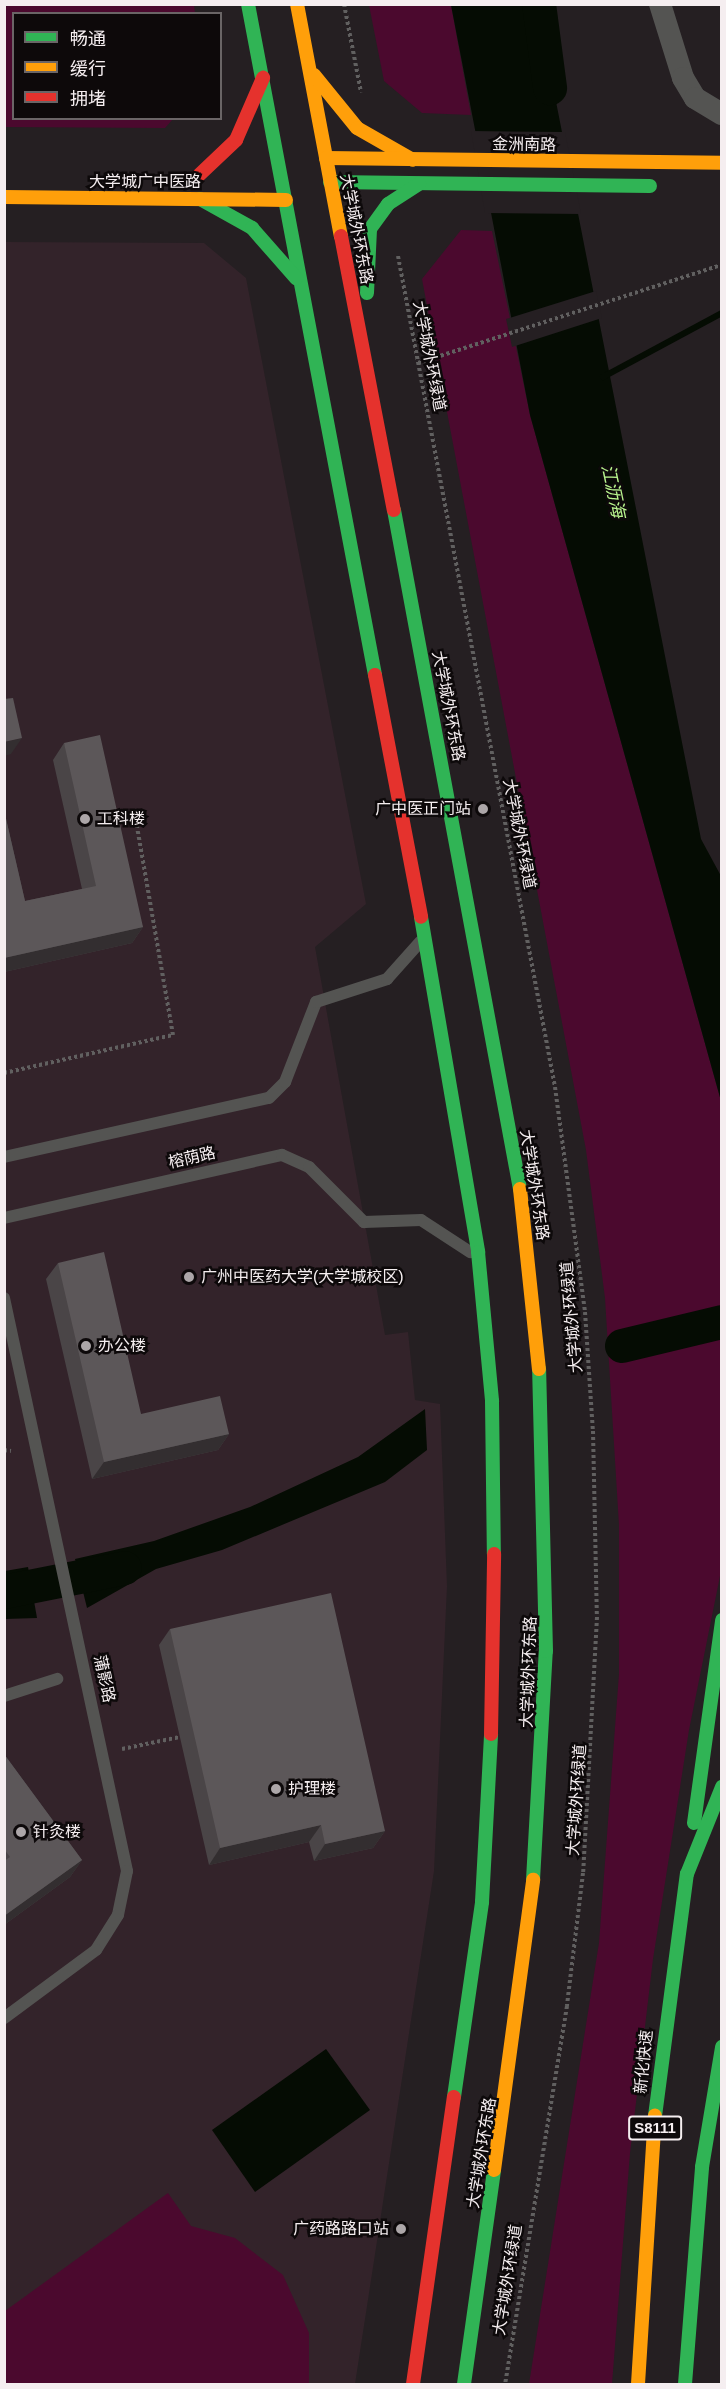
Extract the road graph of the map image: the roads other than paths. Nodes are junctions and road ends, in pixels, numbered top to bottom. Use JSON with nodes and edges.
{"nodes":[{"id":1,"x":249,"y":4,"type":"edge"},
{"id":2,"x":297,"y":4,"type":"edge"},
{"id":3,"x":660,"y":4,"type":"edge"},
{"id":4,"x":308,"y":64,"type":"junction"},
{"id":5,"x":263,"y":76,"type":"junction"},
{"id":6,"x":722,"y":114,"type":"edge"},
{"id":7,"x":326,"y":158,"type":"junction"},
{"id":8,"x":413,"y":160,"type":"junction"},
{"id":9,"x":720,"y":164,"type":"edge"},
{"id":10,"x":224,"y":177,"type":"dead end"},
{"id":11,"x":263,"y":177,"type":"dead end"},
{"id":12,"x":282,"y":177,"type":"junction"},
{"id":13,"x":330,"y":182,"type":"junction"},
{"id":14,"x":419,"y":184,"type":"junction"},
{"id":15,"x":664,"y":186,"type":"dead end"},
{"id":16,"x":4,"y":197,"type":"edge"},
{"id":17,"x":200,"y":199,"type":"junction"},
{"id":18,"x":286,"y":200,"type":"junction"},
{"id":19,"x":301,"y":288,"type":"junction"},
{"id":20,"x":362,"y":345,"type":"junction"},
{"id":21,"x":425,"y":937,"type":"junction"},
{"id":22,"x":4,"y":1157,"type":"edge"},
{"id":23,"x":4,"y":1218,"type":"edge"},
{"id":24,"x":479,"y":1262,"type":"junction"},
{"id":25,"x":4,"y":1298,"type":"edge"},
{"id":26,"x":722,"y":1620,"type":"edge"},
{"id":27,"x":57,"y":1679,"type":"dead end"},
{"id":28,"x":4,"y":1696,"type":"edge"},
{"id":29,"x":722,"y":1787,"type":"edge"},
{"id":30,"x":687,"y":1874,"type":"junction"},
{"id":31,"x":4,"y":2018,"type":"edge"},
{"id":32,"x":722,"y":2047,"type":"edge"},
{"id":33,"x":413,"y":2385,"type":"edge"},
{"id":34,"x":464,"y":2385,"type":"edge"},
{"id":35,"x":638,"y":2385,"type":"edge"},
{"id":36,"x":685,"y":2385,"type":"edge"}],
"edges":[{"from":1,"to":5,"type":"main road","name":"大学城外环东路"},
{"from":2,"to":4,"type":"main road","name":"大学城外环东路"},
{"from":3,"to":6,"type":"street"},
{"from":4,"to":7,"type":"main road","name":"大学城外环东路"},
{"from":4,"to":8,"type":"main road"},
{"from":5,"to":10,"type":"main road","name":"大学城广中医路"},
{"from":5,"to":12,"type":"main road","name":"大学城外环东路"},
{"from":7,"to":8,"type":"main road","name":"金洲南路"},
{"from":7,"to":13,"type":"main road","name":"大学城外环东路"},
{"from":8,"to":9,"type":"main road","name":"金洲南路"},
{"from":11,"to":12,"type":"main road"},
{"from":12,"to":18,"type":"main road","name":"大学城外环东路"},
{"from":13,"to":14,"type":"main road"},
{"from":13,"to":20,"type":"main road","name":"大学城外环东路"},
{"from":14,"to":15,"type":"main road"},
{"from":14,"to":20,"type":"main road"},
{"from":16,"to":17,"type":"main road","name":"大学城广中医路"},
{"from":17,"to":18,"type":"main road","name":"大学城广中医路"},
{"from":17,"to":19,"type":"main road"},
{"from":18,"to":19,"type":"main road","name":"大学城外环东路"},
{"from":19,"to":21,"type":"main road","name":"大学城外环东路"},
{"from":20,"to":34,"type":"main road","name":"大学城外环东路"},
{"from":21,"to":22,"type":"lane"},
{"from":21,"to":24,"type":"main road","name":"大学城外环东路"},
{"from":23,"to":24,"type":"lane","name":"榕荫路"},
{"from":24,"to":33,"type":"main road","name":"大学城外环东路"},
{"from":25,"to":31,"type":"lane","name":"蒲影路"},
{"from":26,"to":30,"type":"main road"},
{"from":27,"to":28,"type":"lane"},
{"from":29,"to":30,"type":"main road","name":"新化快速","number":"S8111"},
{"from":30,"to":35,"type":"main road","name":"新化快速","number":"S8111"},
{"from":32,"to":36,"type":"main road","number":"S8111"}]}
